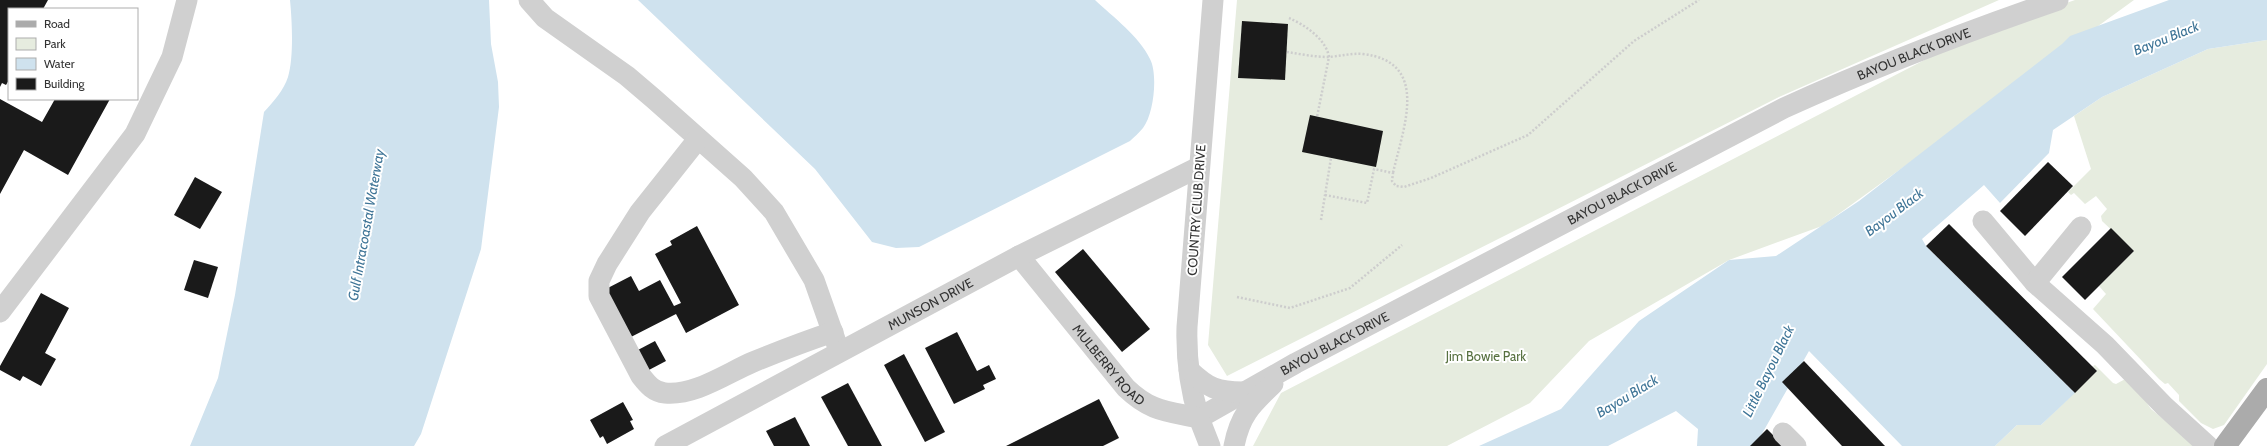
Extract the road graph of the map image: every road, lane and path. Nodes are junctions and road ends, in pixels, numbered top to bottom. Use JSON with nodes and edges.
{"nodes":[{"id":1,"x":186,"y":0,"type":"edge"},
{"id":2,"x":529,"y":0,"type":"edge"},
{"id":3,"x":1213,"y":0,"type":"edge"},
{"id":4,"x":1699,"y":0,"type":"edge"},
{"id":5,"x":2058,"y":0,"type":"edge"},
{"id":6,"x":1289,"y":18,"type":"dead end"},
{"id":7,"x":1286,"y":52,"type":"dead end"},
{"id":8,"x":1329,"y":57,"type":"junction"},
{"id":9,"x":1317,"y":117,"type":"dead end"},
{"id":10,"x":698,"y":139,"type":"junction"},
{"id":11,"x":1331,"y":158,"type":"dead end"},
{"id":12,"x":1199,"y":167,"type":"junction"},
{"id":13,"x":1393,"y":173,"type":"junction"},
{"id":14,"x":1325,"y":195,"type":"junction"},
{"id":15,"x":1321,"y":220,"type":"dead end"},
{"id":16,"x":1983,"y":222,"type":"dead end"},
{"id":17,"x":2081,"y":227,"type":"dead end"},
{"id":18,"x":1402,"y":245,"type":"dead end"},
{"id":19,"x":1019,"y":256,"type":"junction"},
{"id":20,"x":2035,"y":283,"type":"junction"},
{"id":21,"x":1238,"y":297,"type":"dead end"},
{"id":22,"x":0,"y":312,"type":"edge"},
{"id":23,"x":833,"y":332,"type":"junction"},
{"id":24,"x":839,"y":352,"type":"junction"},
{"id":25,"x":1296,"y":362,"type":"junction"},
{"id":26,"x":1189,"y":370,"type":"junction"},
{"id":27,"x":2267,"y":389,"type":"edge"},
{"id":28,"x":1243,"y":392,"type":"junction"},
{"id":29,"x":1199,"y":418,"type":"junction"},
{"id":30,"x":2232,"y":443,"type":"edge"},
{"id":31,"x":665,"y":446,"type":"edge"},
{"id":32,"x":1210,"y":446,"type":"edge"},
{"id":33,"x":1234,"y":446,"type":"edge"},
{"id":34,"x":2208,"y":446,"type":"edge"}],
"edges":[{"from":1,"to":22,"type":"street"},
{"from":2,"to":10,"type":"street"},
{"from":3,"to":12,"type":"street","name":"COUNTRY CLUB DRIVE"},
{"from":4,"to":13,"type":"path"},
{"from":5,"to":25,"type":"street","name":"BAYOU BLACK DRIVE"},
{"from":6,"to":8,"type":"path"},
{"from":7,"to":8,"type":"path"},
{"from":8,"to":9,"type":"path"},
{"from":8,"to":13,"type":"path"},
{"from":10,"to":23,"type":"street"},
{"from":10,"to":23,"type":"street"},
{"from":11,"to":14,"type":"path"},
{"from":12,"to":19,"type":"street","name":"MUNSON DRIVE"},
{"from":12,"to":26,"type":"street","name":"COUNTRY CLUB DRIVE"},
{"from":13,"to":14,"type":"path"},
{"from":14,"to":15,"type":"path"},
{"from":16,"to":20,"type":"street"},
{"from":17,"to":20,"type":"street"},
{"from":18,"to":21,"type":"path"},
{"from":19,"to":24,"type":"street","name":"MUNSON DRIVE"},
{"from":19,"to":29,"type":"street","name":"MULBERRY ROAD"},
{"from":20,"to":34,"type":"street"},
{"from":23,"to":24,"type":"street"},
{"from":24,"to":31,"type":"street","name":"MUNSON DRIVE"},
{"from":25,"to":28,"type":"street","name":"BAYOU BLACK DRIVE"},
{"from":25,"to":33,"type":"street"},
{"from":26,"to":28,"type":"street"},
{"from":26,"to":29,"type":"street","name":"COUNTRY CLUB DRIVE"},
{"from":27,"to":30,"type":"main road"},
{"from":28,"to":29,"type":"street","name":"BAYOU BLACK DRIVE"},
{"from":29,"to":32,"type":"street"}]}
